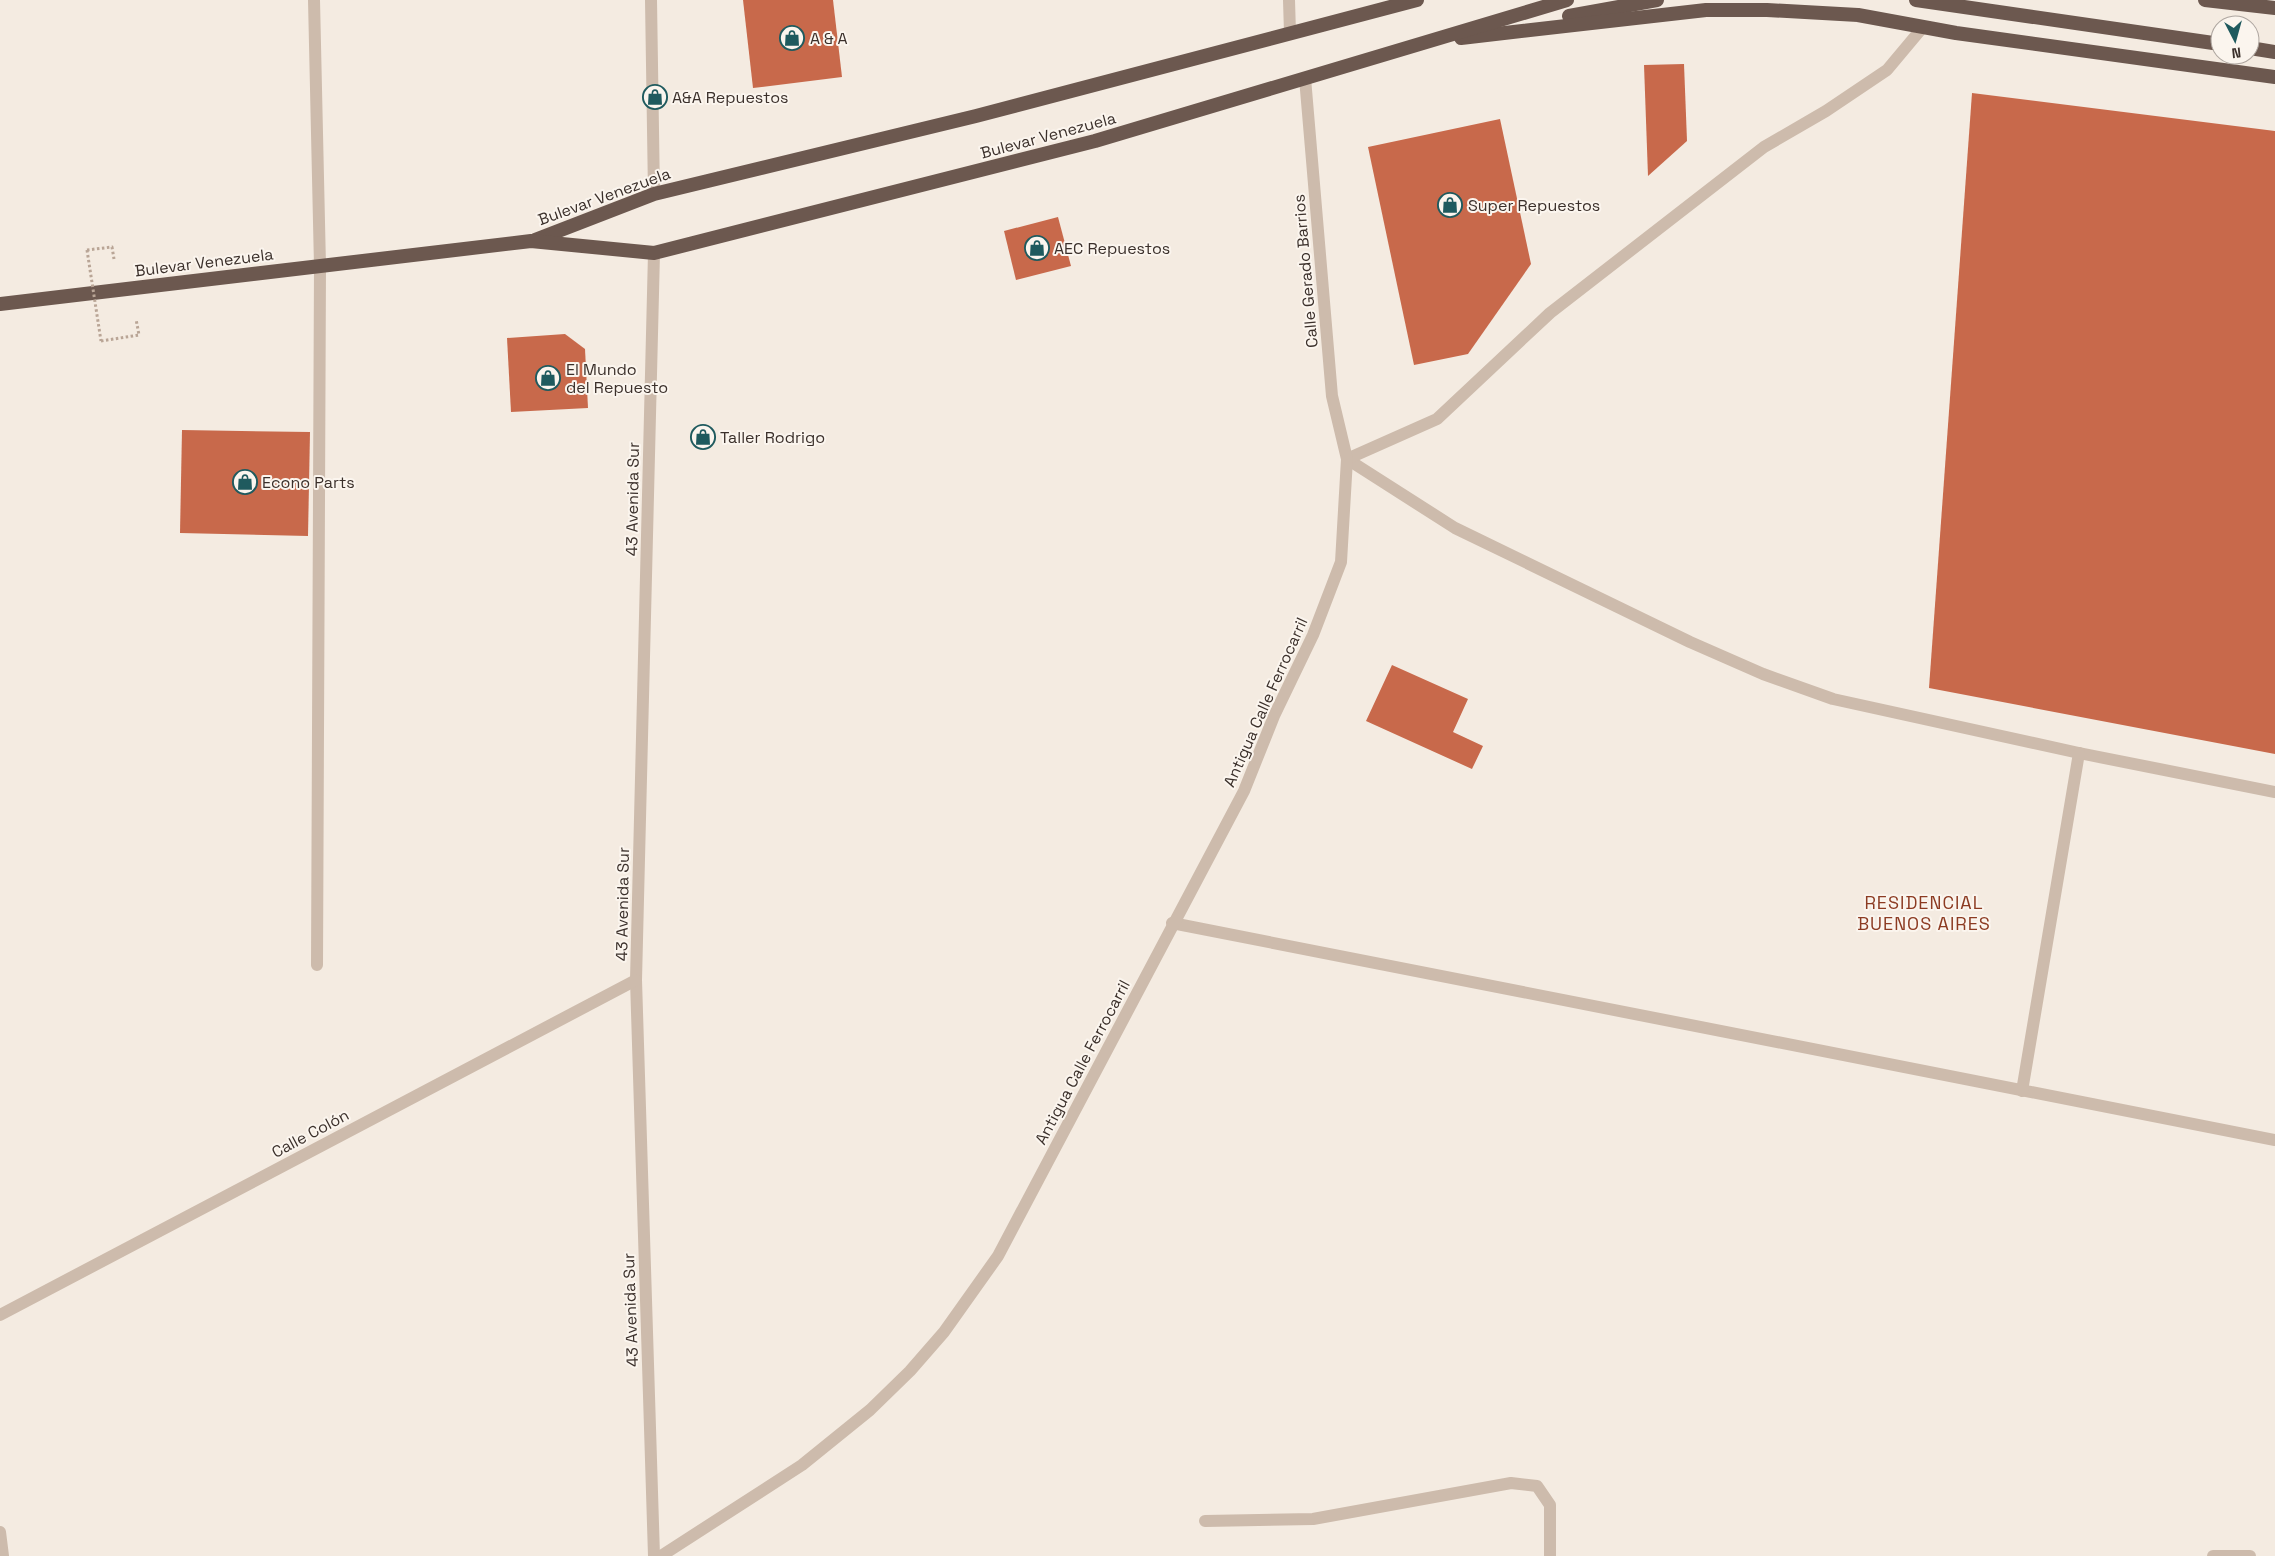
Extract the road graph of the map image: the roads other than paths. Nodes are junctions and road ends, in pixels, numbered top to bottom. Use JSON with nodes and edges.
{"nodes":[{"id":1,"x":314,"y":0,"type":"edge"},
{"id":2,"x":651,"y":0,"type":"edge"},
{"id":3,"x":1289,"y":0,"type":"edge"},
{"id":4,"x":1417,"y":0,"type":"edge"},
{"id":5,"x":1567,"y":0,"type":"edge"},
{"id":6,"x":1657,"y":0,"type":"edge"},
{"id":7,"x":1916,"y":0,"type":"edge"},
{"id":8,"x":2205,"y":0,"type":"edge"},
{"id":9,"x":2275,"y":8,"type":"edge"},
{"id":10,"x":1923,"y":27,"type":"junction"},
{"id":11,"x":1290,"y":34,"type":"junction"},
{"id":12,"x":1420,"y":43,"type":"junction"},
{"id":13,"x":2210,"y":43,"type":"edge"},
{"id":14,"x":2260,"y":50,"type":"edge"},
{"id":15,"x":2275,"y":52,"type":"edge"},
{"id":16,"x":2275,"y":77,"type":"edge"},
{"id":17,"x":1305,"y":78,"type":"junction"},
{"id":18,"x":654,"y":194,"type":"junction"},
{"id":19,"x":531,"y":241,"type":"junction"},
{"id":20,"x":654,"y":253,"type":"junction"},
{"id":21,"x":320,"y":266,"type":"junction"},
{"id":22,"x":0,"y":304,"type":"edge"},
{"id":23,"x":1347,"y":459,"type":"junction"},
{"id":24,"x":2079,"y":752,"type":"junction"},
{"id":25,"x":2275,"y":792,"type":"edge"},
{"id":26,"x":1172,"y":923,"type":"junction"},
{"id":27,"x":317,"y":964,"type":"dead end"},
{"id":28,"x":636,"y":980,"type":"junction"},
{"id":29,"x":2022,"y":1091,"type":"junction"},
{"id":30,"x":2275,"y":1140,"type":"edge"},
{"id":31,"x":0,"y":1315,"type":"edge"},
{"id":32,"x":1205,"y":1521,"type":"dead end"},
{"id":33,"x":0,"y":1532,"type":"edge"},
{"id":34,"x":3,"y":1556,"type":"edge"},
{"id":35,"x":654,"y":1556,"type":"edge"},
{"id":36,"x":661,"y":1556,"type":"edge"},
{"id":37,"x":1550,"y":1556,"type":"edge"},
{"id":38,"x":2213,"y":1556,"type":"edge"},
{"id":39,"x":2250,"y":1556,"type":"edge"}],
"edges":[{"from":1,"to":21,"type":"street"},
{"from":2,"to":18,"type":"street"},
{"from":3,"to":11,"type":"street"},
{"from":4,"to":11,"type":"highway","name":"Bulevar Venezuela"},
{"from":5,"to":12,"type":"highway","name":"Bulevar Venezuela"},
{"from":6,"to":12,"type":"highway"},
{"from":7,"to":13,"type":"highway"},
{"from":8,"to":9,"type":"highway"},
{"from":10,"to":12,"type":"highway"},
{"from":10,"to":16,"type":"highway"},
{"from":10,"to":23,"type":"street"},
{"from":11,"to":18,"type":"highway","name":"Bulevar Venezuela"},
{"from":12,"to":17,"type":"highway","name":"Bulevar Venezuela"},
{"from":14,"to":15,"type":"highway"},
{"from":17,"to":20,"type":"highway","name":"Bulevar Venezuela"},
{"from":17,"to":23,"type":"street","name":"Calle Gerado Barrios"},
{"from":18,"to":19,"type":"highway","name":"Bulevar Venezuela"},
{"from":19,"to":20,"type":"highway","name":"Bulevar Venezuela"},
{"from":19,"to":21,"type":"highway","name":"Bulevar Venezuela"},
{"from":20,"to":28,"type":"street","name":"43 Avenida Sur"},
{"from":21,"to":22,"type":"highway","name":"Bulevar Venezuela"},
{"from":21,"to":27,"type":"street"},
{"from":23,"to":24,"type":"street"},
{"from":23,"to":26,"type":"street","name":"Antigua Calle Ferrocarril"},
{"from":24,"to":25,"type":"street"},
{"from":24,"to":29,"type":"street"},
{"from":26,"to":29,"type":"street"},
{"from":26,"to":36,"type":"street","name":"Antigua Calle Ferrocarril"},
{"from":28,"to":31,"type":"street","name":"Calle Colón"},
{"from":28,"to":35,"type":"street","name":"43 Avenida Sur"},
{"from":29,"to":30,"type":"street"},
{"from":32,"to":37,"type":"street"},
{"from":33,"to":34,"type":"street"},
{"from":38,"to":39,"type":"street"}]}
